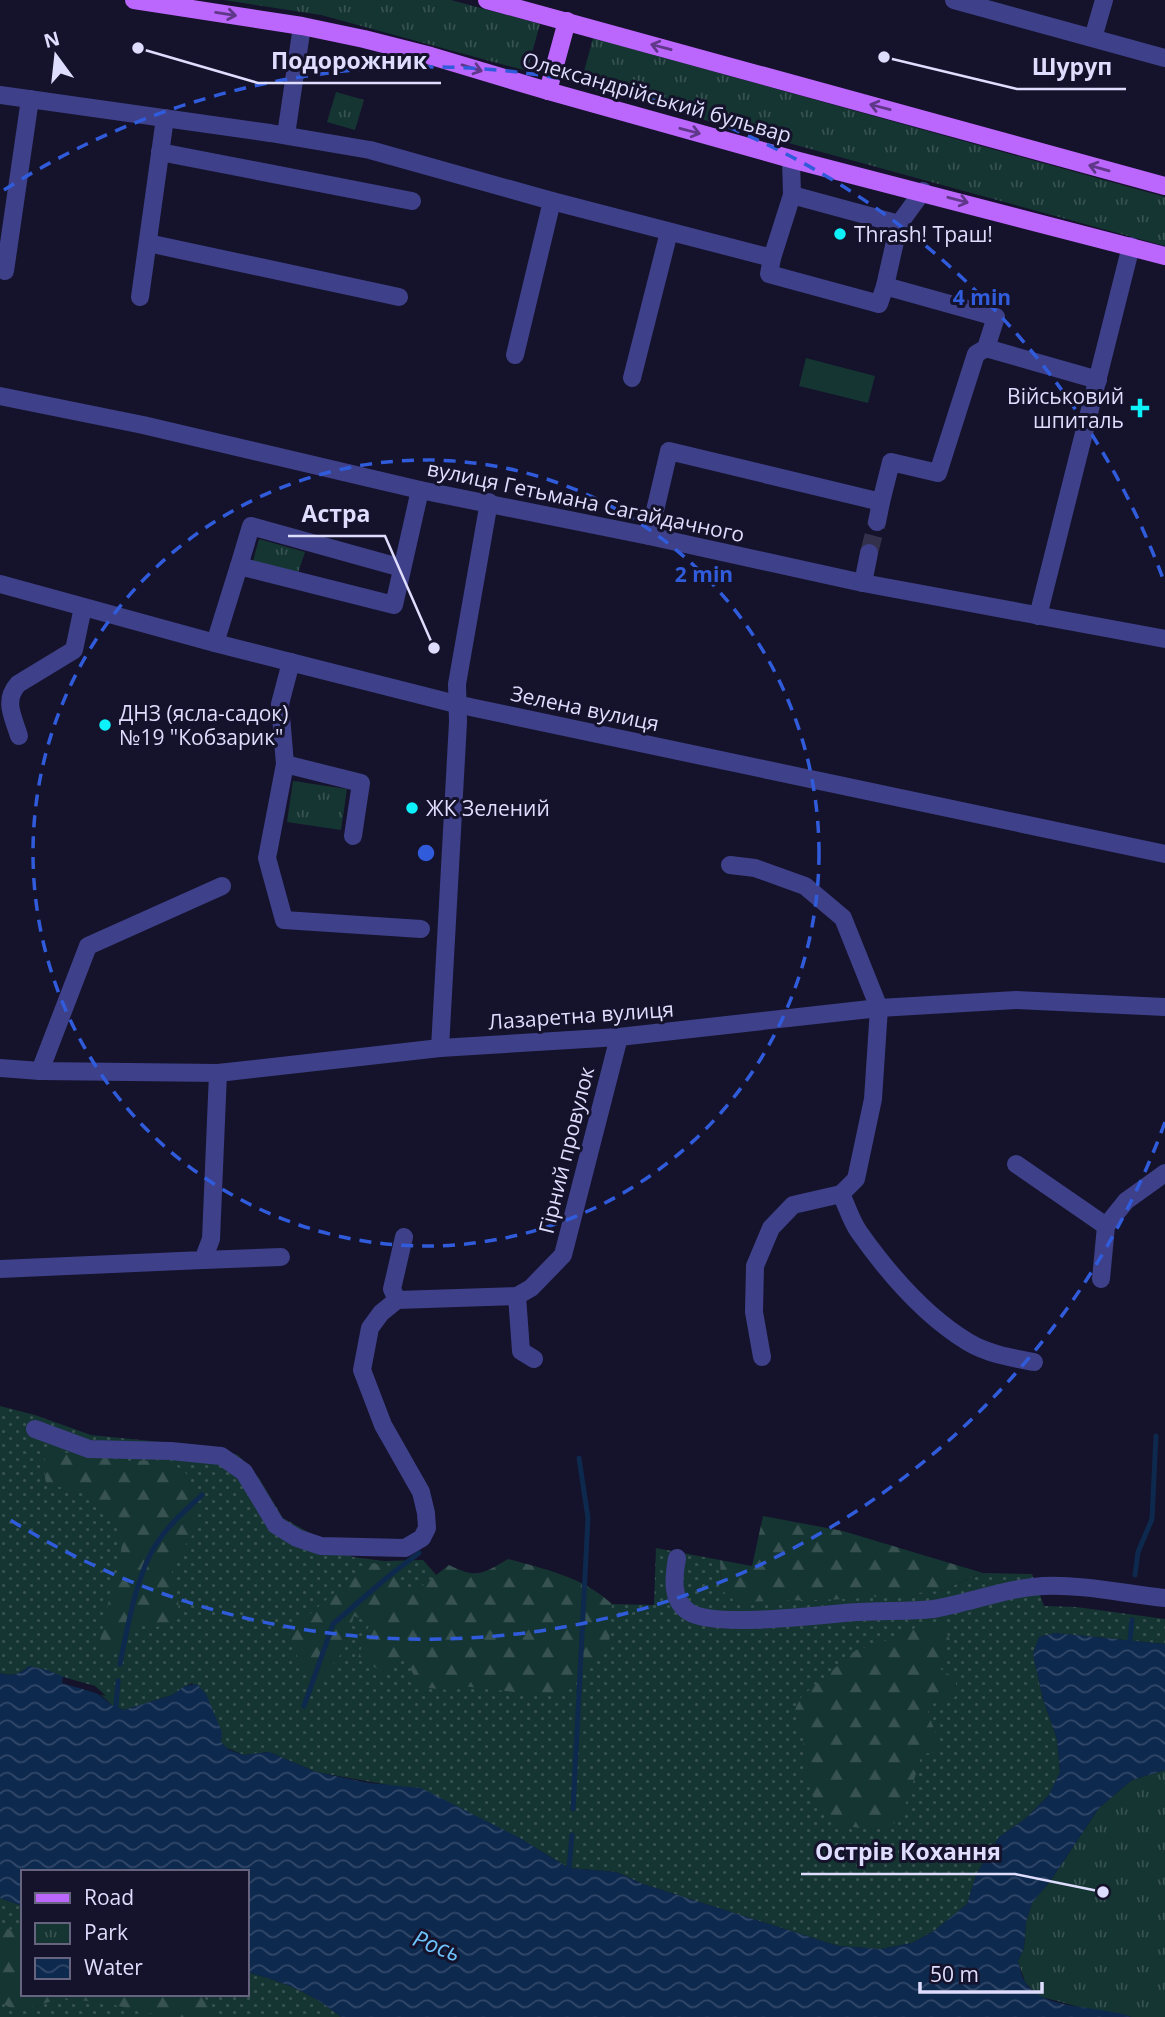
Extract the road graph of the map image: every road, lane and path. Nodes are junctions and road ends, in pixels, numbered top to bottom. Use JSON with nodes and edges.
{"nodes":[{"id":1,"x":134,"y":0,"type":"edge"},
{"id":2,"x":487,"y":0,"type":"edge"},
{"id":3,"x":954,"y":0,"type":"edge"},
{"id":4,"x":1104,"y":0,"type":"edge"},
{"id":5,"x":567,"y":21,"type":"junction"},
{"id":6,"x":302,"y":26,"type":"junction"},
{"id":7,"x":1093,"y":38,"type":"junction"},
{"id":8,"x":1165,"y":58,"type":"edge"},
{"id":9,"x":548,"y":91,"type":"junction"},
{"id":10,"x":0,"y":95,"type":"edge"},
{"id":11,"x":30,"y":99,"type":"junction"},
{"id":12,"x":164,"y":118,"type":"junction"},
{"id":13,"x":286,"y":135,"type":"junction"},
{"id":14,"x":160,"y":152,"type":"junction"},
{"id":15,"x":792,"y":159,"type":"junction"},
{"id":16,"x":1165,"y":186,"type":"edge"},
{"id":17,"x":923,"y":191,"type":"junction"},
{"id":18,"x":792,"y":195,"type":"junction"},
{"id":19,"x":412,"y":201,"type":"dead end"},
{"id":20,"x":552,"y":201,"type":"junction"},
{"id":21,"x":899,"y":224,"type":"junction"},
{"id":22,"x":669,"y":232,"type":"junction"},
{"id":23,"x":148,"y":243,"type":"junction"},
{"id":24,"x":1132,"y":246,"type":"junction"},
{"id":25,"x":1165,"y":256,"type":"edge"},
{"id":26,"x":772,"y":258,"type":"junction"},
{"id":27,"x":5,"y":271,"type":"dead end"},
{"id":28,"x":885,"y":286,"type":"junction"},
{"id":29,"x":140,"y":297,"type":"dead end"},
{"id":30,"x":399,"y":297,"type":"dead end"},
{"id":31,"x":986,"y":348,"type":"junction"},
{"id":32,"x":515,"y":355,"type":"dead end"},
{"id":33,"x":632,"y":377,"type":"dead end"},
{"id":34,"x":1098,"y":380,"type":"junction"},
{"id":35,"x":0,"y":396,"type":"edge"},
{"id":36,"x":420,"y":490,"type":"junction"},
{"id":37,"x":489,"y":502,"type":"junction"},
{"id":38,"x":881,"y":502,"type":"junction"},
{"id":39,"x":877,"y":522,"type":"tunnel mouth"},
{"id":40,"x":649,"y":536,"type":"junction"},
{"id":41,"x":869,"y":553,"type":"tunnel mouth"},
{"id":42,"x":239,"y":566,"type":"junction"},
{"id":43,"x":402,"y":568,"type":"junction"},
{"id":44,"x":863,"y":583,"type":"junction"},
{"id":45,"x":0,"y":584,"type":"edge"},
{"id":46,"x":83,"y":607,"type":"junction"},
{"id":47,"x":1038,"y":616,"type":"junction"},
{"id":48,"x":1165,"y":639,"type":"edge"},
{"id":49,"x":215,"y":643,"type":"junction"},
{"id":50,"x":291,"y":662,"type":"junction"},
{"id":51,"x":457,"y":704,"type":"junction"},
{"id":52,"x":19,"y":736,"type":"dead end"},
{"id":53,"x":285,"y":764,"type":"junction"},
{"id":54,"x":353,"y":836,"type":"dead end"},
{"id":55,"x":1165,"y":854,"type":"edge"},
{"id":56,"x":730,"y":865,"type":"dead end"},
{"id":57,"x":222,"y":886,"type":"dead end"},
{"id":58,"x":421,"y":929,"type":"dead end"},
{"id":59,"x":1165,"y":1007,"type":"edge"},
{"id":60,"x":879,"y":1008,"type":"junction"},
{"id":61,"x":619,"y":1037,"type":"junction"},
{"id":62,"x":440,"y":1048,"type":"junction"},
{"id":63,"x":0,"y":1068,"type":"edge"},
{"id":64,"x":40,"y":1071,"type":"junction"},
{"id":65,"x":218,"y":1073,"type":"junction"},
{"id":66,"x":1016,"y":1164,"type":"dead end"},
{"id":67,"x":1165,"y":1173,"type":"edge"},
{"id":68,"x":841,"y":1194,"type":"junction"},
{"id":69,"x":1106,"y":1226,"type":"junction"},
{"id":70,"x":404,"y":1237,"type":"dead end"},
{"id":71,"x":281,"y":1257,"type":"dead end"},
{"id":72,"x":202,"y":1260,"type":"junction"},
{"id":73,"x":0,"y":1269,"type":"edge"},
{"id":74,"x":1101,"y":1279,"type":"dead end"},
{"id":75,"x":517,"y":1296,"type":"junction"},
{"id":76,"x":397,"y":1300,"type":"junction"},
{"id":77,"x":762,"y":1357,"type":"dead end"},
{"id":78,"x":534,"y":1359,"type":"dead end"},
{"id":79,"x":1034,"y":1362,"type":"dead end"},
{"id":80,"x":35,"y":1429,"type":"dead end"},
{"id":81,"x":677,"y":1558,"type":"dead end"},
{"id":82,"x":1165,"y":1598,"type":"edge"}],
"edges":[{"from":1,"to":6,"type":"main road","name":"Олександрійський бульвар","one_way":true},
{"from":2,"to":5,"type":"main road"},
{"from":3,"to":7,"type":"street"},
{"from":4,"to":7,"type":"street"},
{"from":5,"to":9,"type":"main road"},
{"from":16,"to":5,"type":"main road","one_way":true},
{"from":6,"to":9,"type":"main road","name":"Олександрійський бульвар","one_way":true},
{"from":6,"to":13,"type":"street"},
{"from":7,"to":8,"type":"street"},
{"from":9,"to":15,"type":"main road","name":"Олександрійський бульвар","one_way":true},
{"from":10,"to":11,"type":"street"},
{"from":11,"to":12,"type":"street"},
{"from":11,"to":27,"type":"street"},
{"from":12,"to":13,"type":"street"},
{"from":12,"to":14,"type":"street"},
{"from":13,"to":20,"type":"street"},
{"from":14,"to":19,"type":"street"},
{"from":14,"to":23,"type":"street"},
{"from":15,"to":17,"type":"main road","name":"Олександрійський бульвар"},
{"from":15,"to":18,"type":"street"},
{"from":17,"to":21,"type":"street"},
{"from":17,"to":24,"type":"main road","name":"Олександрійський бульвар","one_way":true},
{"from":18,"to":21,"type":"street"},
{"from":18,"to":26,"type":"street"},
{"from":20,"to":22,"type":"street"},
{"from":20,"to":32,"type":"street"},
{"from":21,"to":28,"type":"street"},
{"from":22,"to":26,"type":"street"},
{"from":22,"to":33,"type":"street"},
{"from":23,"to":29,"type":"street"},
{"from":23,"to":30,"type":"street"},
{"from":24,"to":25,"type":"main road","name":"Олександрійський бульвар"},
{"from":24,"to":34,"type":"street"},
{"from":26,"to":28,"type":"street"},
{"from":28,"to":31,"type":"street"},
{"from":31,"to":34,"type":"street"},
{"from":31,"to":38,"type":"street"},
{"from":34,"to":47,"type":"street"},
{"from":35,"to":36,"type":"street","name":"вулиця Гетьмана Сагайдачного"},
{"from":36,"to":37,"type":"street","name":"вулиця Гетьмана Сагайдачного"},
{"from":36,"to":43,"type":"street"},
{"from":37,"to":40,"type":"street","name":"вулиця Гетьмана Сагайдачного"},
{"from":37,"to":51,"type":"street"},
{"from":38,"to":39,"type":"street"},
{"from":38,"to":40,"type":"street"},
{"from":40,"to":44,"type":"street","name":"вулиця Гетьмана Сагайдачного"},
{"from":41,"to":44,"type":"street"},
{"from":42,"to":43,"type":"street"},
{"from":42,"to":43,"type":"street"},
{"from":42,"to":49,"type":"street"},
{"from":44,"to":47,"type":"street","name":"вулиця Гетьмана Сагайдачного"},
{"from":45,"to":46,"type":"street","name":"Зелена вулиця"},
{"from":46,"to":49,"type":"street","name":"Зелена вулиця"},
{"from":46,"to":52,"type":"street"},
{"from":47,"to":48,"type":"street","name":"вулиця Гетьмана Сагайдачного"},
{"from":49,"to":50,"type":"street","name":"Зелена вулиця"},
{"from":50,"to":51,"type":"street","name":"Зелена вулиця"},
{"from":50,"to":53,"type":"street"},
{"from":51,"to":55,"type":"street","name":"Зелена вулиця"},
{"from":51,"to":62,"type":"street"},
{"from":53,"to":54,"type":"street"},
{"from":53,"to":58,"type":"street"},
{"from":56,"to":60,"type":"street"},
{"from":57,"to":64,"type":"street"},
{"from":59,"to":60,"type":"street","name":"Лазаретна вулиця"},
{"from":60,"to":61,"type":"street","name":"Лазаретна вулиця"},
{"from":60,"to":68,"type":"street"},
{"from":61,"to":62,"type":"street","name":"Лазаретна вулиця"},
{"from":61,"to":75,"type":"street","name":"Гірний провулок"},
{"from":62,"to":65,"type":"street","name":"Лазаретна вулиця"},
{"from":63,"to":64,"type":"street","name":"Лазаретна вулиця"},
{"from":64,"to":65,"type":"street","name":"Лазаретна вулиця"},
{"from":65,"to":72,"type":"street"},
{"from":66,"to":69,"type":"street"},
{"from":67,"to":69,"type":"street"},
{"from":68,"to":77,"type":"street"},
{"from":68,"to":79,"type":"street"},
{"from":69,"to":74,"type":"street"},
{"from":70,"to":76,"type":"street"},
{"from":71,"to":72,"type":"street"},
{"from":72,"to":73,"type":"street"},
{"from":75,"to":76,"type":"street"},
{"from":75,"to":78,"type":"street"},
{"from":76,"to":80,"type":"street"},
{"from":81,"to":82,"type":"street"}]}
